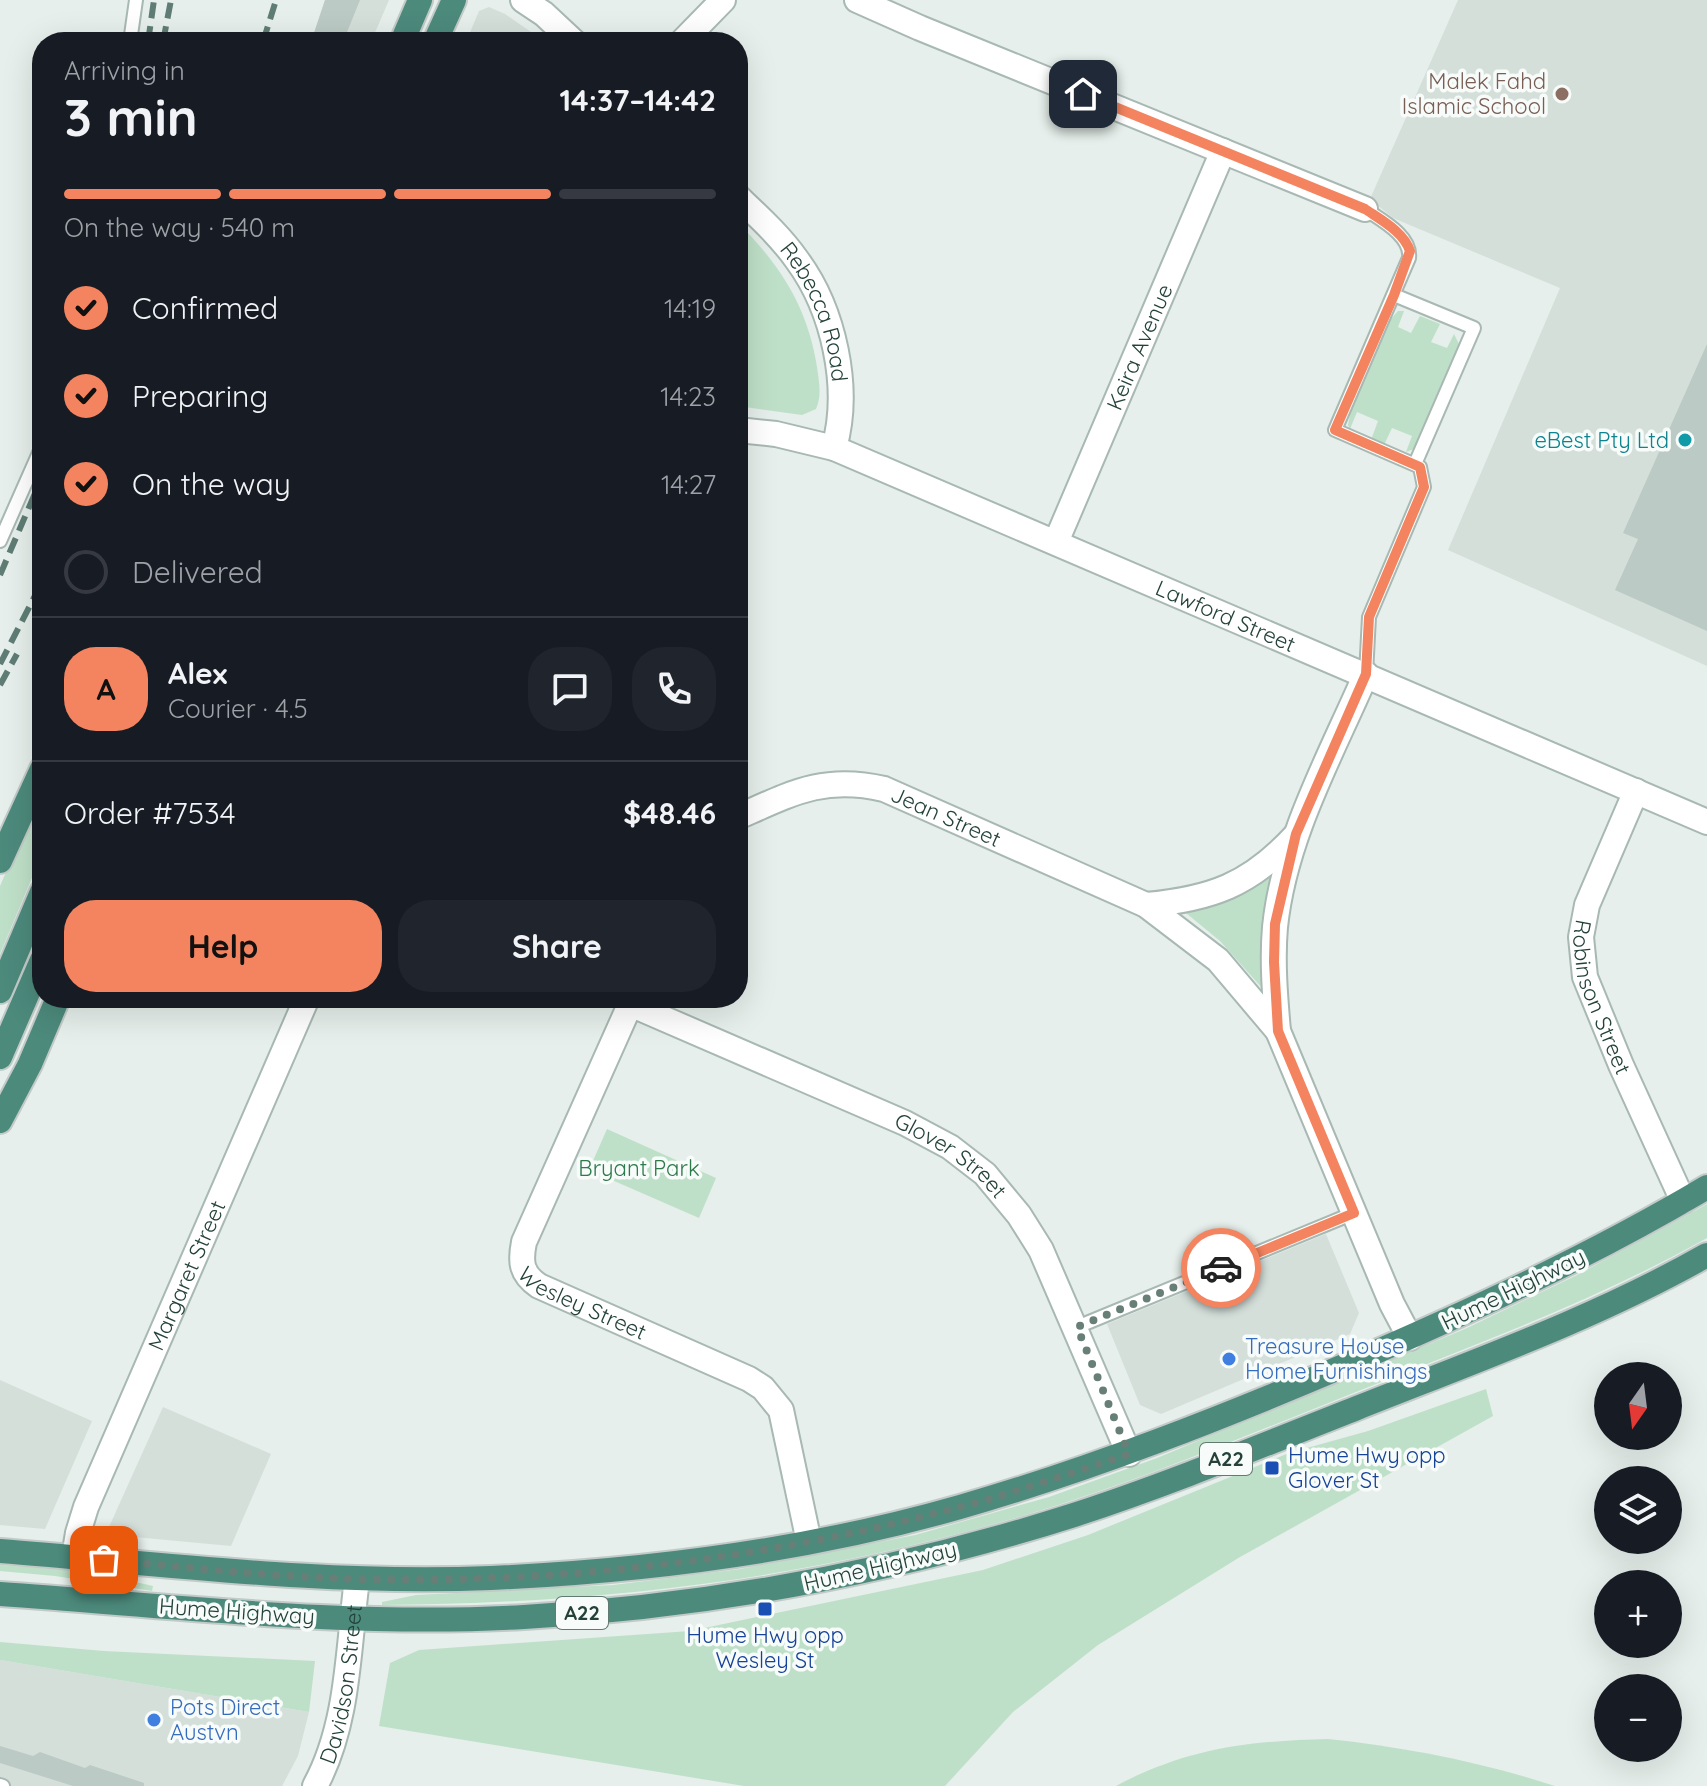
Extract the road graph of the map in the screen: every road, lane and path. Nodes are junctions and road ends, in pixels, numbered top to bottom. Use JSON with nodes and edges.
{"nodes":[{"id":1,"x":136,"y":0,"type":"edge"},
{"id":2,"x":420,"y":0,"type":"edge"},
{"id":3,"x":454,"y":0,"type":"edge"},
{"id":4,"x":523,"y":0,"type":"edge"},
{"id":5,"x":723,"y":0,"type":"edge"},
{"id":6,"x":857,"y":0,"type":"edge"},
{"id":7,"x":131,"y":32,"type":"edge"},
{"id":8,"x":406,"y":32,"type":"edge"},
{"id":9,"x":440,"y":32,"type":"edge"},
{"id":10,"x":563,"y":32,"type":"edge"},
{"id":11,"x":692,"y":32,"type":"edge"},
{"id":12,"x":1223,"y":151,"type":"junction"},
{"id":13,"x":748,"y":208,"type":"edge"},
{"id":14,"x":1365,"y":209,"type":"joint"},
{"id":15,"x":1394,"y":295,"type":"junction"},
{"id":16,"x":748,"y":431,"type":"edge"},
{"id":17,"x":834,"y":448,"type":"junction"},
{"id":18,"x":1415,"y":464,"type":"junction"},
{"id":19,"x":32,"y":469,"type":"edge"},
{"id":20,"x":0,"y":541,"type":"edge"},
{"id":21,"x":1056,"y":542,"type":"junction"},
{"id":22,"x":1366,"y":674,"type":"junction"},
{"id":23,"x":32,"y":791,"type":"edge"},
{"id":24,"x":1636,"y":791,"type":"junction"},
{"id":25,"x":748,"y":813,"type":"edge"},
{"id":26,"x":1707,"y":822,"type":"edge"},
{"id":27,"x":1296,"y":834,"type":"junction"},
{"id":28,"x":0,"y":861,"type":"edge"},
{"id":29,"x":1146,"y":905,"type":"junction"},
{"id":30,"x":32,"y":916,"type":"edge"},
{"id":31,"x":32,"y":983,"type":"edge"},
{"id":32,"x":0,"y":991,"type":"edge"},
{"id":33,"x":54,"y":1008,"type":"edge"},
{"id":34,"x":303,"y":1008,"type":"edge"},
{"id":35,"x":629,"y":1008,"type":"edge"},
{"id":36,"x":648,"y":1008,"type":"edge"},
{"id":37,"x":1278,"y":1031,"type":"junction"},
{"id":38,"x":0,"y":1057,"type":"edge"},
{"id":39,"x":0,"y":1121,"type":"edge"},
{"id":40,"x":1707,"y":1187,"type":"edge"},
{"id":41,"x":1683,"y":1201,"type":"junction"},
{"id":42,"x":1354,"y":1213,"type":"junction"},
{"id":43,"x":1707,"y":1255,"type":"edge"},
{"id":44,"x":1077,"y":1327,"type":"junction"},
{"id":45,"x":1410,"y":1338,"type":"junction"},
{"id":46,"x":1129,"y":1454,"type":"junction"},
{"id":47,"x":809,"y":1542,"type":"junction"},
{"id":48,"x":0,"y":1551,"type":"edge"},
{"id":49,"x":74,"y":1557,"type":"junction"},
{"id":50,"x":357,"y":1579,"type":"junction"},
{"id":51,"x":0,"y":1594,"type":"edge"},
{"id":52,"x":352,"y":1619,"type":"junction"},
{"id":53,"x":315,"y":1786,"type":"edge"}],
"edges":[{"from":1,"to":7,"type":"lane"},
{"from":2,"to":8,"type":"highway"},
{"from":3,"to":9,"type":"highway"},
{"from":4,"to":10,"type":"street"},
{"from":5,"to":11,"type":"street"},
{"from":6,"to":12,"type":"street"},
{"from":12,"to":14,"type":"street"},
{"from":12,"to":21,"type":"street","name":"Keira Avenue"},
{"from":13,"to":17,"type":"street","name":"Rebecca Road"},
{"from":14,"to":15,"type":"lane"},
{"from":15,"to":18,"type":"lane"},
{"from":15,"to":18,"type":"lane"},
{"from":16,"to":17,"type":"street","name":"Lawford Street"},
{"from":17,"to":21,"type":"street","name":"Lawford Street"},
{"from":18,"to":22,"type":"lane"},
{"from":19,"to":20,"type":"lane"},
{"from":21,"to":22,"type":"street","name":"Lawford Street"},
{"from":22,"to":24,"type":"street","name":"Lawford Street"},
{"from":22,"to":27,"type":"street"},
{"from":23,"to":28,"type":"highway"},
{"from":24,"to":26,"type":"street","name":"Lawford Street"},
{"from":24,"to":41,"type":"street","name":"Robinson Street"},
{"from":25,"to":29,"type":"street","name":"Jean Street"},
{"from":27,"to":29,"type":"street"},
{"from":27,"to":37,"type":"street"},
{"from":29,"to":37,"type":"street","name":"Jean Street"},
{"from":30,"to":32,"type":"highway"},
{"from":31,"to":38,"type":"highway"},
{"from":33,"to":39,"type":"highway"},
{"from":34,"to":49,"type":"street","name":"Margaret Street"},
{"from":35,"to":47,"type":"street","name":"Wesley Street"},
{"from":36,"to":44,"type":"street","name":"Glover Street"},
{"from":37,"to":42,"type":"street"},
{"from":40,"to":41,"type":"highway","name":"Hume Highway","number":"A22"},
{"from":41,"to":45,"type":"highway","name":"Hume Highway","number":"A22"},
{"from":42,"to":44,"type":"lane"},
{"from":42,"to":45,"type":"street"},
{"from":43,"to":52,"type":"highway","name":"Hume Highway","number":"A22"},
{"from":44,"to":46,"type":"street","name":"Glover Street"},
{"from":45,"to":46,"type":"highway","name":"Hume Highway","number":"A22"},
{"from":46,"to":47,"type":"highway","name":"Hume Highway","number":"A22"},
{"from":47,"to":50,"type":"highway","name":"Hume Highway","number":"A22"},
{"from":48,"to":49,"type":"highway","name":"Hume Highway","number":"A22"},
{"from":49,"to":50,"type":"highway","name":"Hume Highway","number":"A22"},
{"from":50,"to":52,"type":"street","name":"Davidson Street"},
{"from":51,"to":52,"type":"highway","name":"Hume Highway","number":"A22"},
{"from":52,"to":53,"type":"street","name":"Davidson Street"}]}
